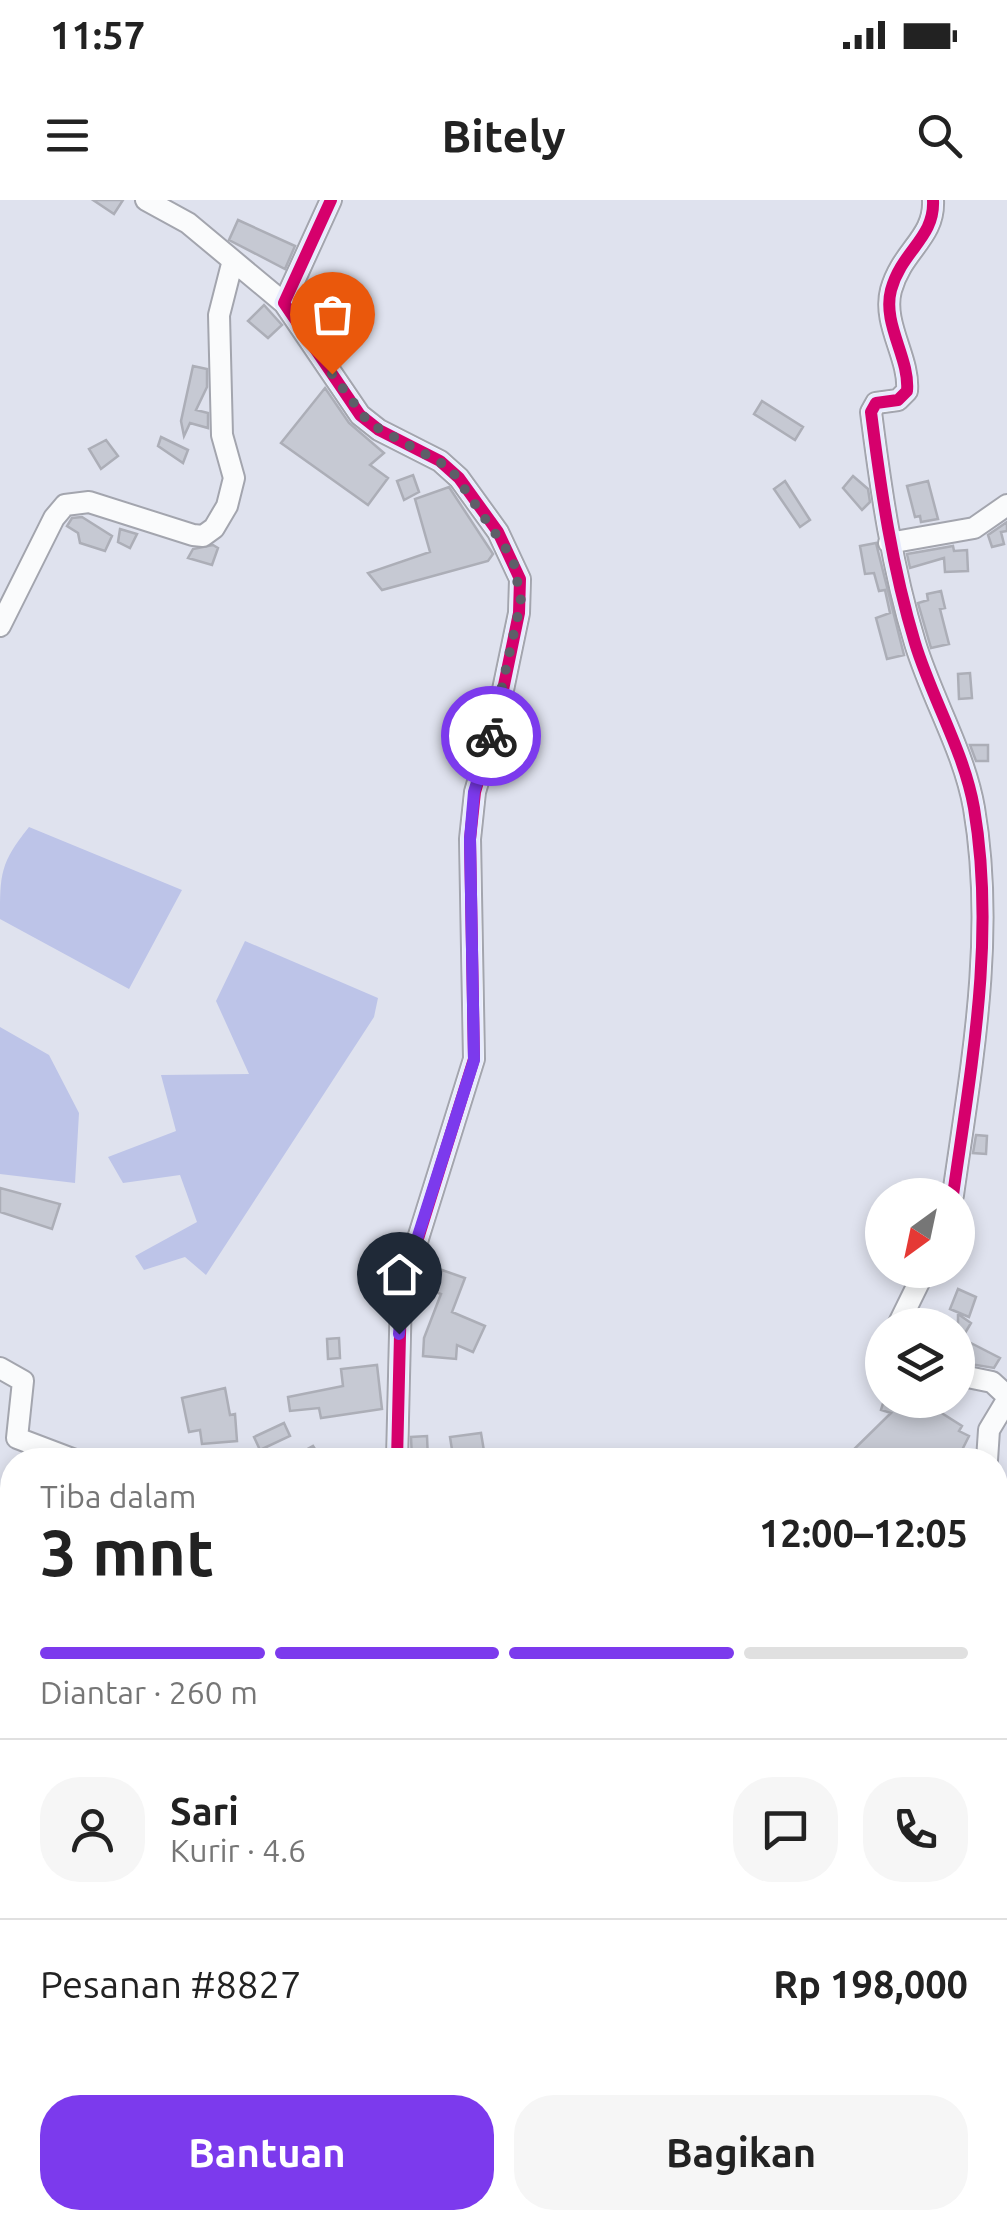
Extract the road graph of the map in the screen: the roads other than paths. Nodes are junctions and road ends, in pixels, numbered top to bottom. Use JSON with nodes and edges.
{"nodes":[{"id":1,"x":146,"y":200,"type":"edge"},
{"id":2,"x":331,"y":200,"type":"edge"},
{"id":3,"x":932,"y":200,"type":"edge"},
{"id":4,"x":232,"y":264,"type":"junction"},
{"id":5,"x":284,"y":303,"type":"junction"},
{"id":6,"x":1007,"y":506,"type":"edge"},
{"id":7,"x":889,"y":543,"type":"junction"},
{"id":8,"x":0,"y":626,"type":"edge"},
{"id":9,"x":956,"y":1178,"type":"edge"},
{"id":10,"x":0,"y":1368,"type":"edge"},
{"id":11,"x":975,"y":1378,"type":"edge"},
{"id":12,"x":1007,"y":1398,"type":"edge"},
{"id":13,"x":43,"y":1448,"type":"edge"},
{"id":14,"x":397,"y":1448,"type":"edge"},
{"id":15,"x":988,"y":1448,"type":"edge"}],
"edges":[{"from":1,"to":4,"type":"street"},
{"from":2,"to":5,"type":"street"},
{"from":3,"to":7,"type":"street"},
{"from":4,"to":5,"type":"street"},
{"from":4,"to":8,"type":"street"},
{"from":5,"to":14,"type":"street"},
{"from":6,"to":7,"type":"street"},
{"from":7,"to":9,"type":"street"},
{"from":10,"to":13,"type":"street"},
{"from":11,"to":12,"type":"street"},
{"from":12,"to":15,"type":"street"}]}
